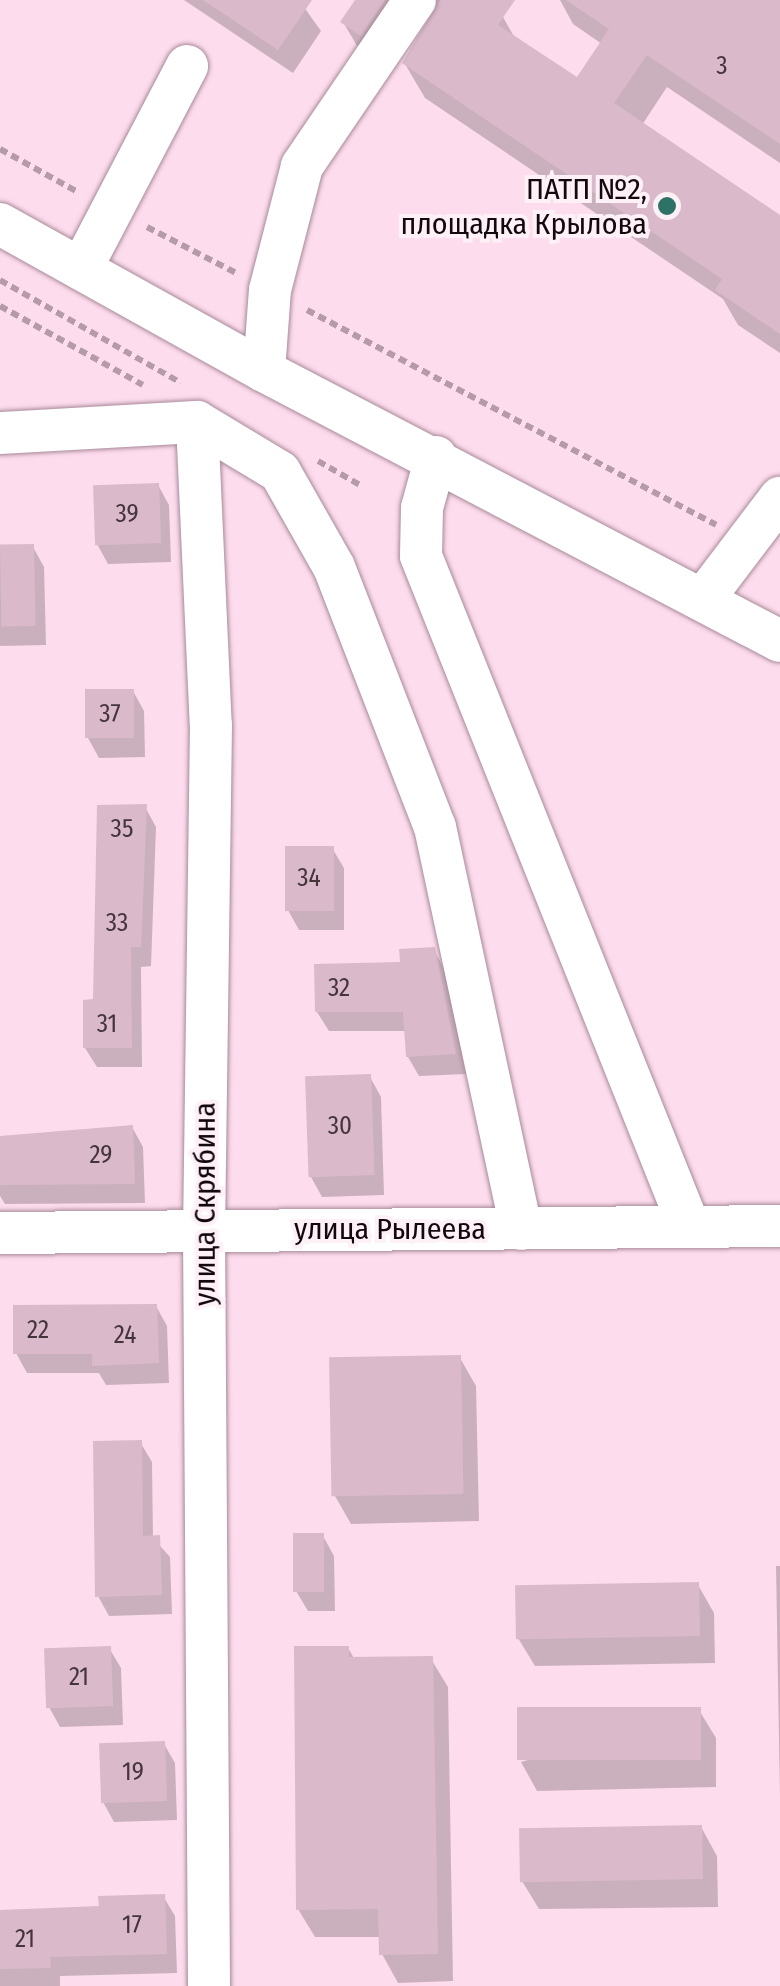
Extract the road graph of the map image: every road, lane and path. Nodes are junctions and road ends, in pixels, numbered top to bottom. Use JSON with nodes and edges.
{"nodes":[{"id":1,"x":415,"y":0,"type":"edge"},
{"id":2,"x":187,"y":66,"type":"dead end"},
{"id":3,"x":0,"y":150,"type":"edge"},
{"id":4,"x":110,"y":210,"type":"junction"},
{"id":5,"x":0,"y":224,"type":"edge"},
{"id":6,"x":82,"y":270,"type":"junction"},
{"id":7,"x":270,"y":290,"type":"junction"},
{"id":8,"x":264,"y":371,"type":"junction"},
{"id":9,"x":197,"y":422,"type":"junction"},
{"id":10,"x":0,"y":433,"type":"edge"},
{"id":11,"x":436,"y":458,"type":"junction"},
{"id":12,"x":780,"y":498,"type":"edge"},
{"id":13,"x":745,"y":540,"type":"junction"},
{"id":14,"x":704,"y":598,"type":"junction"},
{"id":15,"x":780,"y":641,"type":"edge"},
{"id":16,"x":688,"y":1224,"type":"junction"},
{"id":17,"x":780,"y":1226,"type":"edge"},
{"id":18,"x":521,"y":1229,"type":"junction"},
{"id":19,"x":204,"y":1230,"type":"junction"},
{"id":20,"x":0,"y":1233,"type":"edge"},
{"id":21,"x":209,"y":1986,"type":"edge"}],
"edges":[{"from":1,"to":7,"type":"street"},
{"from":2,"to":4,"type":"street"},
{"from":3,"to":4,"type":"path"},
{"from":4,"to":6,"type":"street"},
{"from":4,"to":7,"type":"path"},
{"from":5,"to":6,"type":"street"},
{"from":6,"to":8,"type":"street"},
{"from":7,"to":8,"type":"street"},
{"from":7,"to":13,"type":"path"},
{"from":8,"to":11,"type":"street"},
{"from":9,"to":10,"type":"street"},
{"from":9,"to":18,"type":"street"},
{"from":9,"to":19,"type":"street","name":"улица Скрябина"},
{"from":11,"to":14,"type":"street"},
{"from":11,"to":16,"type":"street"},
{"from":12,"to":13,"type":"street"},
{"from":13,"to":14,"type":"street"},
{"from":14,"to":15,"type":"street"},
{"from":16,"to":17,"type":"street","name":"улица Рылеева"},
{"from":16,"to":18,"type":"street","name":"улица Рылеева"},
{"from":18,"to":19,"type":"street","name":"улица Рылеева"},
{"from":19,"to":20,"type":"street","name":"улица Рылеева"},
{"from":19,"to":21,"type":"street","name":"улица Скрябина"}]}
